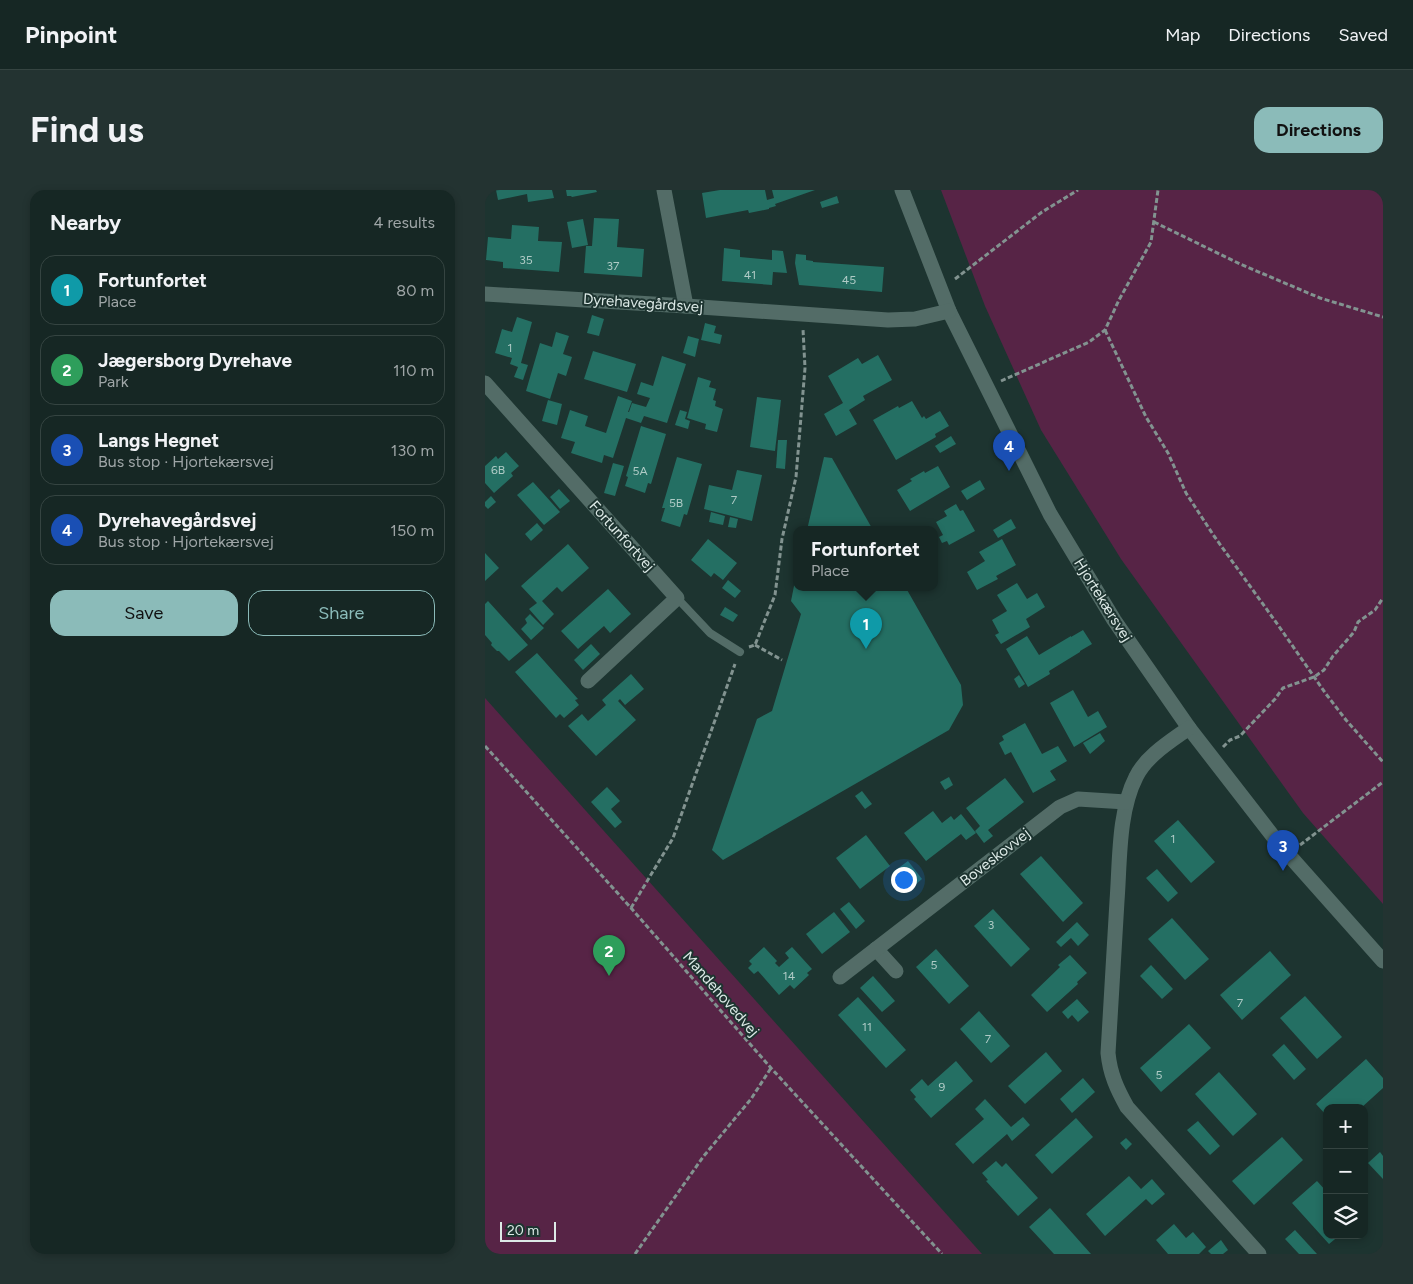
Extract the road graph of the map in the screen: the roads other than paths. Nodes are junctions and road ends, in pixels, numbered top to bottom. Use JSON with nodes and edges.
{"nodes":[{"id":1,"x":664,"y":190,"type":"edge"},
{"id":2,"x":901,"y":190,"type":"edge"},
{"id":3,"x":485,"y":294,"type":"edge"},
{"id":4,"x":686,"y":306,"type":"junction"},
{"id":5,"x":949,"y":311,"type":"junction"},
{"id":6,"x":485,"y":383,"type":"edge"},
{"id":7,"x":677,"y":598,"type":"junction"},
{"id":8,"x":740,"y":652,"type":"road end"},
{"id":9,"x":588,"y":681,"type":"dead end"},
{"id":10,"x":1189,"y":728,"type":"junction"},
{"id":11,"x":1126,"y":802,"type":"junction"},
{"id":12,"x":877,"y":949,"type":"junction"},
{"id":13,"x":1383,"y":962,"type":"edge"},
{"id":14,"x":896,"y":971,"type":"dead end"},
{"id":15,"x":840,"y":977,"type":"dead end"},
{"id":16,"x":1259,"y":1254,"type":"edge"}],
"edges":[{"from":1,"to":4,"type":"street"},
{"from":2,"to":5,"type":"street","name":"Hjortekærsvej"},
{"from":3,"to":4,"type":"street","name":"Dyrehavegårdsvej"},
{"from":4,"to":5,"type":"street","name":"Dyrehavegårdsvej"},
{"from":5,"to":10,"type":"street","name":"Hjortekærsvej"},
{"from":6,"to":7,"type":"street","name":"Fortunfortvej"},
{"from":7,"to":8,"type":"lane"},
{"from":7,"to":9,"type":"street"},
{"from":10,"to":11,"type":"street"},
{"from":10,"to":13,"type":"street","name":"Hjortekærsvej"},
{"from":11,"to":12,"type":"street","name":"Boveskovvej"},
{"from":11,"to":16,"type":"street"},
{"from":12,"to":14,"type":"street"},
{"from":12,"to":15,"type":"street","name":"Boveskovvej"}]}
